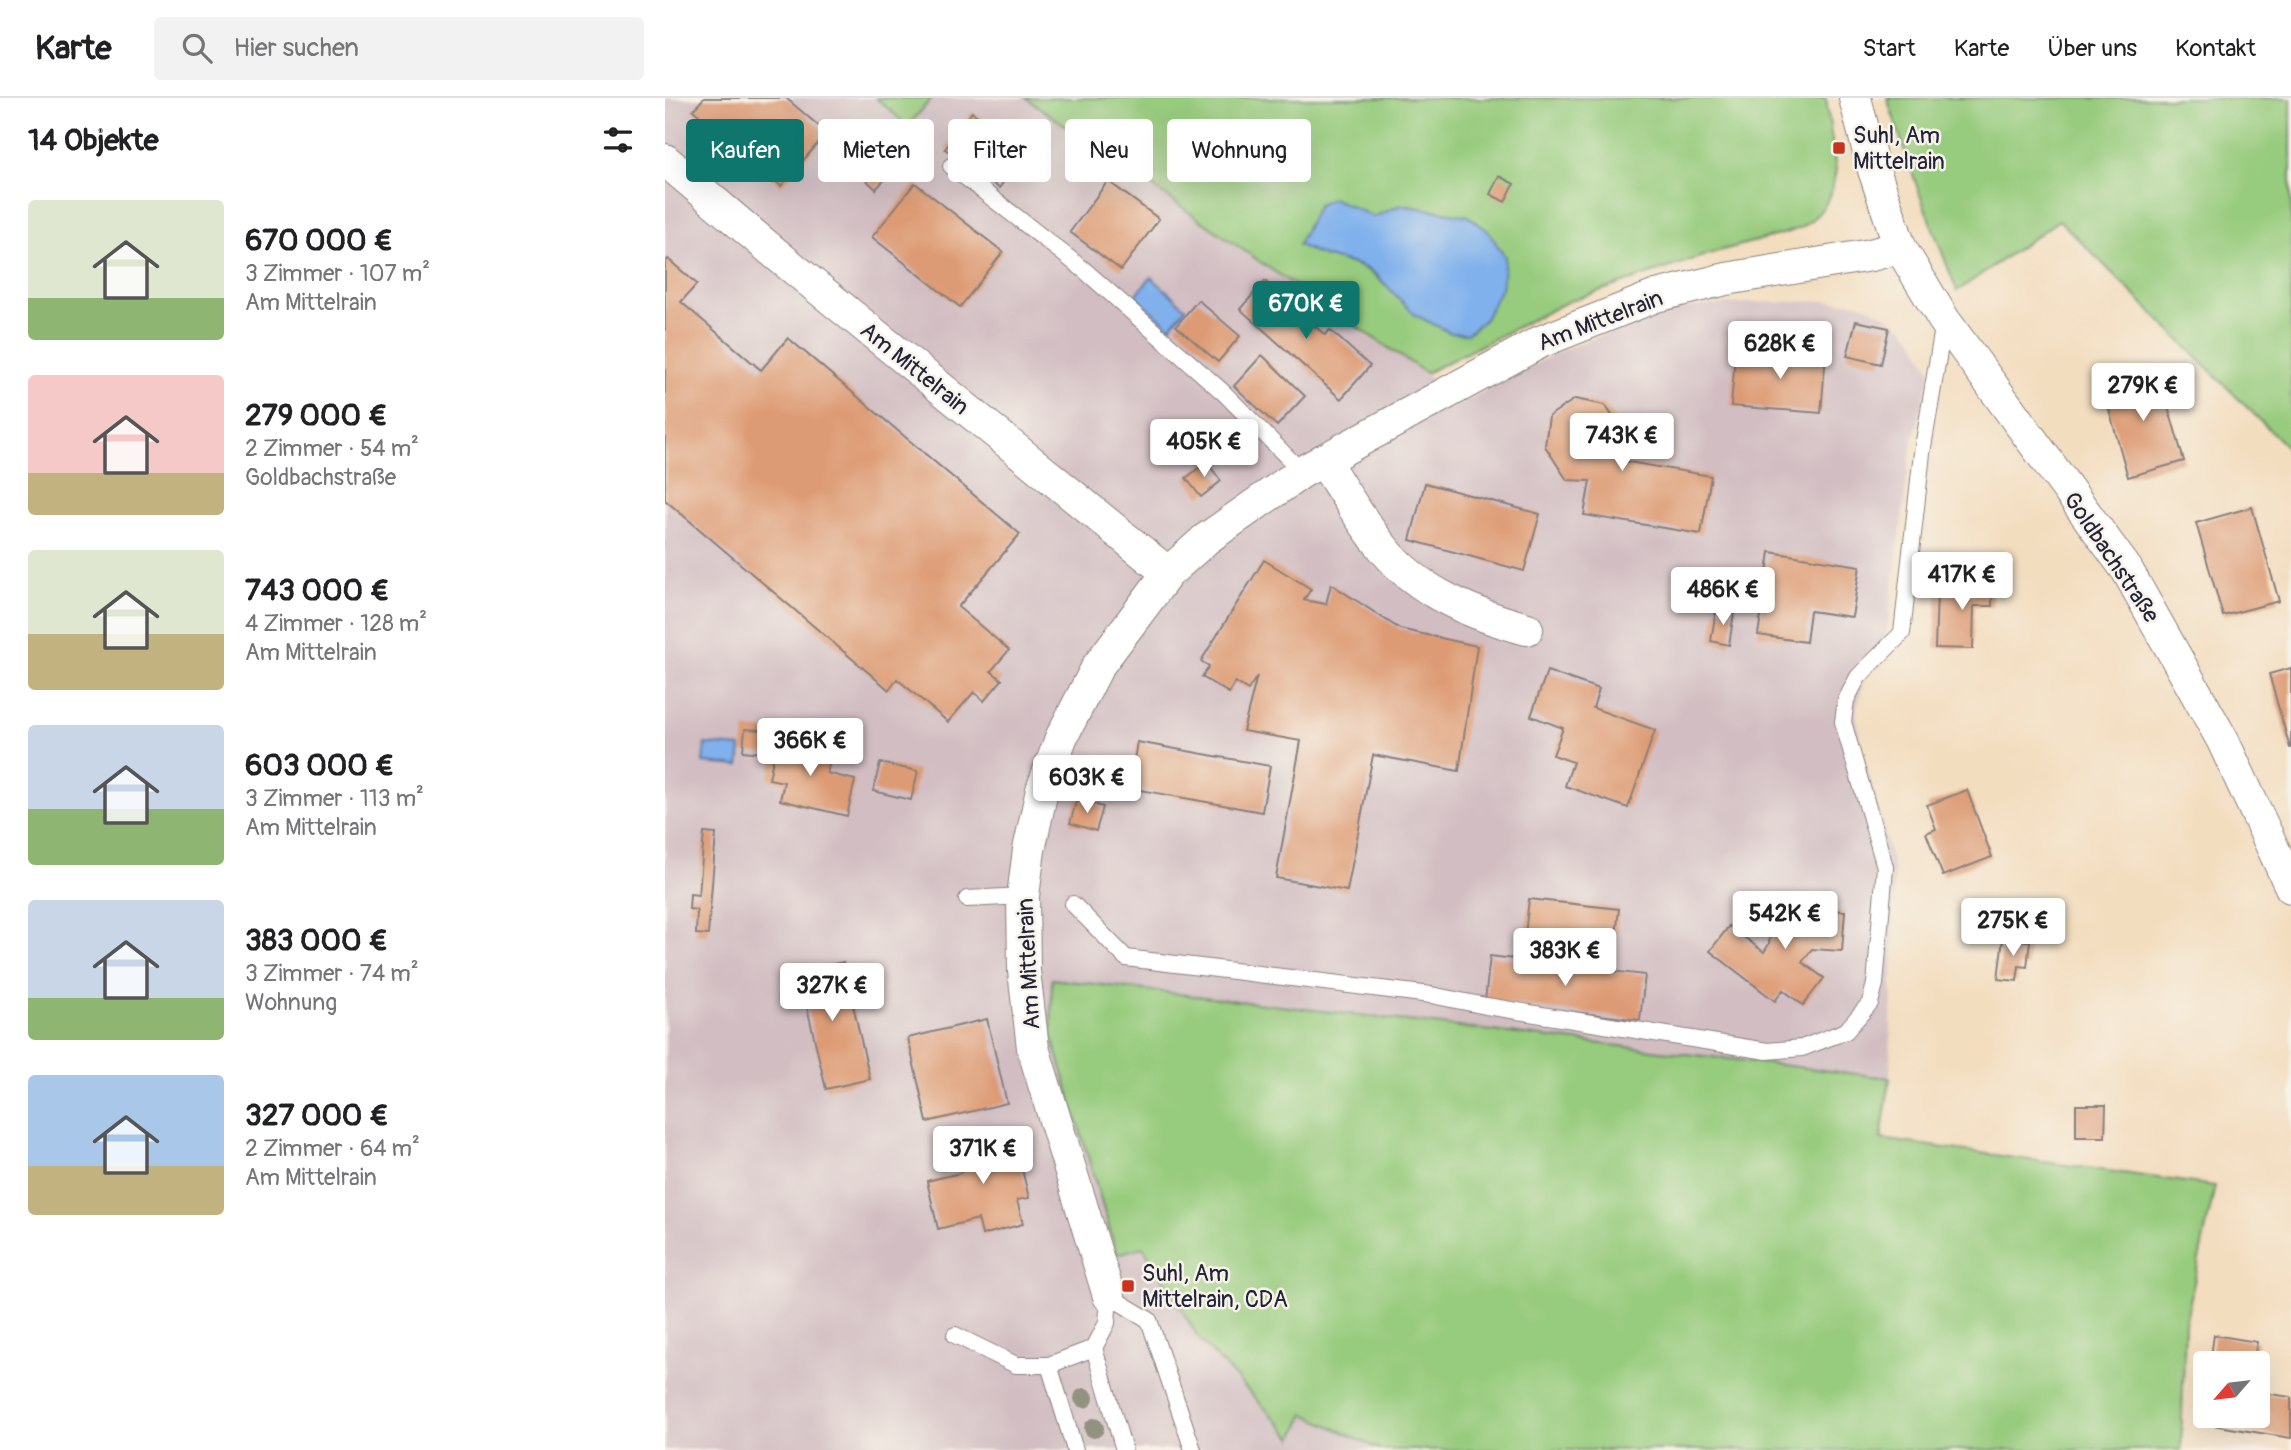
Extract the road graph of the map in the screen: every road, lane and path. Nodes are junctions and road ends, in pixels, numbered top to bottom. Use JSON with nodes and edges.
{"nodes":[{"id":1,"x":1855,"y":98,"type":"edge"},
{"id":2,"x":665,"y":160,"type":"edge"},
{"id":3,"x":971,"y":182,"type":"edge"},
{"id":4,"x":1900,"y":247,"type":"junction"},
{"id":5,"x":1944,"y":320,"type":"junction"},
{"id":6,"x":1313,"y":466,"type":"junction"},
{"id":7,"x":1168,"y":573,"type":"junction"},
{"id":8,"x":1527,"y":629,"type":"dead end"},
{"id":9,"x":2291,"y":887,"type":"edge"},
{"id":10,"x":1023,"y":897,"type":"junction"},
{"id":11,"x":967,"y":899,"type":"dead end"},
{"id":12,"x":1073,"y":904,"type":"dead end"},
{"id":13,"x":1109,"y":1296,"type":"junction"},
{"id":14,"x":955,"y":1335,"type":"dead end"},
{"id":15,"x":1094,"y":1348,"type":"junction"},
{"id":16,"x":1049,"y":1365,"type":"junction"},
{"id":17,"x":1075,"y":1450,"type":"edge"},
{"id":18,"x":1125,"y":1450,"type":"edge"},
{"id":19,"x":1193,"y":1450,"type":"edge"}],
"edges":[{"from":1,"to":4,"type":"street","name":"Goldbachstraße"},
{"from":2,"to":7,"type":"street","name":"Am Mittelrain"},
{"from":3,"to":6,"type":"lane"},
{"from":4,"to":5,"type":"street","name":"Goldbachstraße"},
{"from":4,"to":6,"type":"street","name":"Am Mittelrain"},
{"from":5,"to":9,"type":"street","name":"Goldbachstraße"},
{"from":5,"to":12,"type":"lane"},
{"from":6,"to":7,"type":"street","name":"Am Mittelrain"},
{"from":6,"to":8,"type":"street"},
{"from":7,"to":10,"type":"street","name":"Am Mittelrain"},
{"from":10,"to":11,"type":"lane"},
{"from":10,"to":13,"type":"street","name":"Am Mittelrain"},
{"from":13,"to":15,"type":"lane"},
{"from":13,"to":19,"type":"lane"},
{"from":14,"to":16,"type":"lane"},
{"from":15,"to":16,"type":"lane"},
{"from":15,"to":18,"type":"lane"},
{"from":16,"to":17,"type":"lane"}]}
